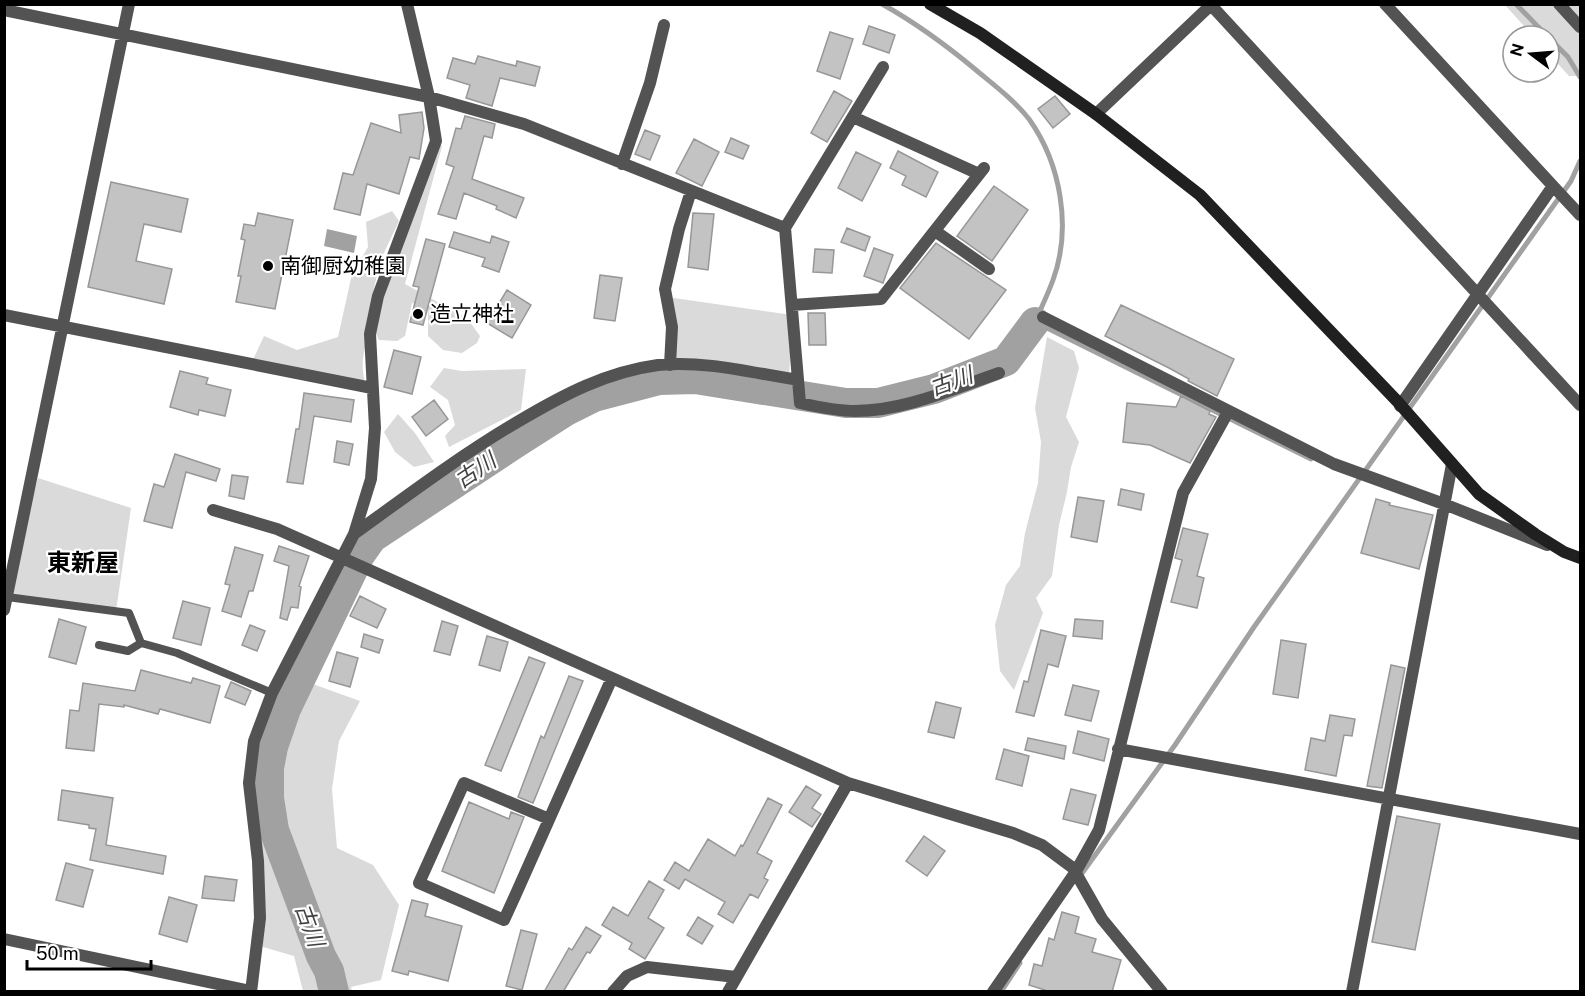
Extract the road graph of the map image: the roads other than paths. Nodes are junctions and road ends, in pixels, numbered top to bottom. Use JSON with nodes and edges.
{"nodes":[{"id":1,"x":129,"y":4,"type":"edge"},
{"id":2,"x":407,"y":4,"type":"edge"},
{"id":3,"x":930,"y":4,"type":"edge"},
{"id":4,"x":1386,"y":4,"type":"edge"},
{"id":5,"x":1559,"y":4,"type":"edge"},
{"id":6,"x":1211,"y":5,"type":"edge"},
{"id":7,"x":4,"y":10,"type":"edge"},
{"id":8,"x":664,"y":25,"type":"dead end"},
{"id":9,"x":1581,"y":27,"type":"edge"},
{"id":10,"x":123,"y":35,"type":"junction"},
{"id":11,"x":883,"y":67,"type":"dead end"},
{"id":12,"x":429,"y":97,"type":"junction"},
{"id":13,"x":1096,"y":114,"type":"junction"},
{"id":14,"x":853,"y":117,"type":"junction"},
{"id":15,"x":622,"y":164,"type":"junction"},
{"id":16,"x":1553,"y":186,"type":"junction"},
{"id":17,"x":691,"y":191,"type":"junction"},
{"id":18,"x":1581,"y":215,"type":"edge"},
{"id":19,"x":785,"y":228,"type":"junction"},
{"id":20,"x":934,"y":231,"type":"junction"},
{"id":21,"x":989,"y":269,"type":"dead end"},
{"id":22,"x":1478,"y":294,"type":"junction"},
{"id":23,"x":792,"y":305,"type":"junction"},
{"id":24,"x":4,"y":315,"type":"edge"},
{"id":25,"x":1043,"y":317,"type":"dead end"},
{"id":26,"x":62,"y":327,"type":"junction"},
{"id":27,"x":670,"y":365,"type":"junction"},
{"id":28,"x":999,"y":373,"type":"dead end"},
{"id":29,"x":798,"y":380,"type":"junction"},
{"id":30,"x":372,"y":388,"type":"junction"},
{"id":31,"x":1581,"y":405,"type":"edge"},
{"id":32,"x":1400,"y":406,"type":"junction"},
{"id":33,"x":1228,"y":412,"type":"junction"},
{"id":34,"x":1452,"y":464,"type":"junction"},
{"id":35,"x":1444,"y":504,"type":"junction"},
{"id":36,"x":213,"y":510,"type":"dead end"},
{"id":37,"x":354,"y":534,"type":"junction"},
{"id":38,"x":1564,"y":552,"type":"junction"},
{"id":39,"x":342,"y":557,"type":"junction"},
{"id":40,"x":1581,"y":558,"type":"edge"},
{"id":41,"x":6,"y":604,"type":"edge"},
{"id":42,"x":141,"y":644,"type":"junction"},
{"id":43,"x":99,"y":645,"type":"dead end"},
{"id":44,"x":612,"y":678,"type":"junction"},
{"id":45,"x":272,"y":693,"type":"junction"},
{"id":46,"x":1118,"y":749,"type":"junction"},
{"id":47,"x":848,"y":783,"type":"junction"},
{"id":48,"x":1389,"y":798,"type":"junction"},
{"id":49,"x":549,"y":819,"type":"junction"},
{"id":50,"x":1581,"y":834,"type":"edge"},
{"id":51,"x":1075,"y":873,"type":"junction"},
{"id":52,"x":4,"y":939,"type":"edge"},
{"id":53,"x":736,"y":977,"type":"junction"},
{"id":54,"x":998,"y":990,"type":"edge"},
{"id":55,"x":251,"y":991,"type":"edge"},
{"id":56,"x":613,"y":992,"type":"edge"},
{"id":57,"x":728,"y":992,"type":"edge"},
{"id":58,"x":1162,"y":992,"type":"edge"},
{"id":59,"x":1352,"y":992,"type":"edge"}],
"edges":[{"from":1,"to":10,"type":"street"},
{"from":2,"to":12,"type":"street"},
{"from":3,"to":13,"type":"street"},
{"from":4,"to":16,"type":"street"},
{"from":5,"to":9,"type":"street"},
{"from":6,"to":13,"type":"street"},
{"from":6,"to":22,"type":"street"},
{"from":7,"to":10,"type":"street"},
{"from":8,"to":15,"type":"street"},
{"from":10,"to":12,"type":"street"},
{"from":10,"to":26,"type":"street"},
{"from":11,"to":14,"type":"street"},
{"from":12,"to":15,"type":"street"},
{"from":12,"to":30,"type":"street"},
{"from":13,"to":32,"type":"street"},
{"from":14,"to":19,"type":"street"},
{"from":14,"to":20,"type":"street"},
{"from":15,"to":17,"type":"street"},
{"from":16,"to":18,"type":"street"},
{"from":16,"to":22,"type":"street"},
{"from":17,"to":19,"type":"street"},
{"from":17,"to":27,"type":"street"},
{"from":19,"to":23,"type":"street"},
{"from":20,"to":21,"type":"street"},
{"from":20,"to":23,"type":"street"},
{"from":22,"to":31,"type":"street"},
{"from":22,"to":32,"type":"street"},
{"from":23,"to":29,"type":"street"},
{"from":24,"to":26,"type":"street"},
{"from":25,"to":33,"type":"street"},
{"from":26,"to":30,"type":"street"},
{"from":26,"to":41,"type":"street"},
{"from":27,"to":29,"type":"street"},
{"from":27,"to":37,"type":"street"},
{"from":28,"to":29,"type":"street"},
{"from":30,"to":37,"type":"street"},
{"from":32,"to":34,"type":"street"},
{"from":33,"to":35,"type":"street"},
{"from":33,"to":46,"type":"street"},
{"from":34,"to":35,"type":"street"},
{"from":34,"to":38,"type":"street"},
{"from":35,"to":38,"type":"street"},
{"from":35,"to":48,"type":"street"},
{"from":36,"to":39,"type":"street"},
{"from":37,"to":39,"type":"street"},
{"from":38,"to":40,"type":"street"},
{"from":39,"to":44,"type":"street"},
{"from":39,"to":45,"type":"street"},
{"from":41,"to":42,"type":"lane"},
{"from":42,"to":43,"type":"lane"},
{"from":42,"to":45,"type":"lane"},
{"from":44,"to":47,"type":"street"},
{"from":44,"to":49,"type":"street"},
{"from":45,"to":55,"type":"street"},
{"from":46,"to":48,"type":"street"},
{"from":46,"to":51,"type":"street"},
{"from":47,"to":51,"type":"street"},
{"from":47,"to":53,"type":"street"},
{"from":48,"to":50,"type":"street"},
{"from":48,"to":59,"type":"street"},
{"from":49,"to":49,"type":"street"},
{"from":51,"to":54,"type":"street"},
{"from":51,"to":58,"type":"street"},
{"from":52,"to":55,"type":"street"},
{"from":53,"to":56,"type":"street"},
{"from":53,"to":57,"type":"street"}]}
